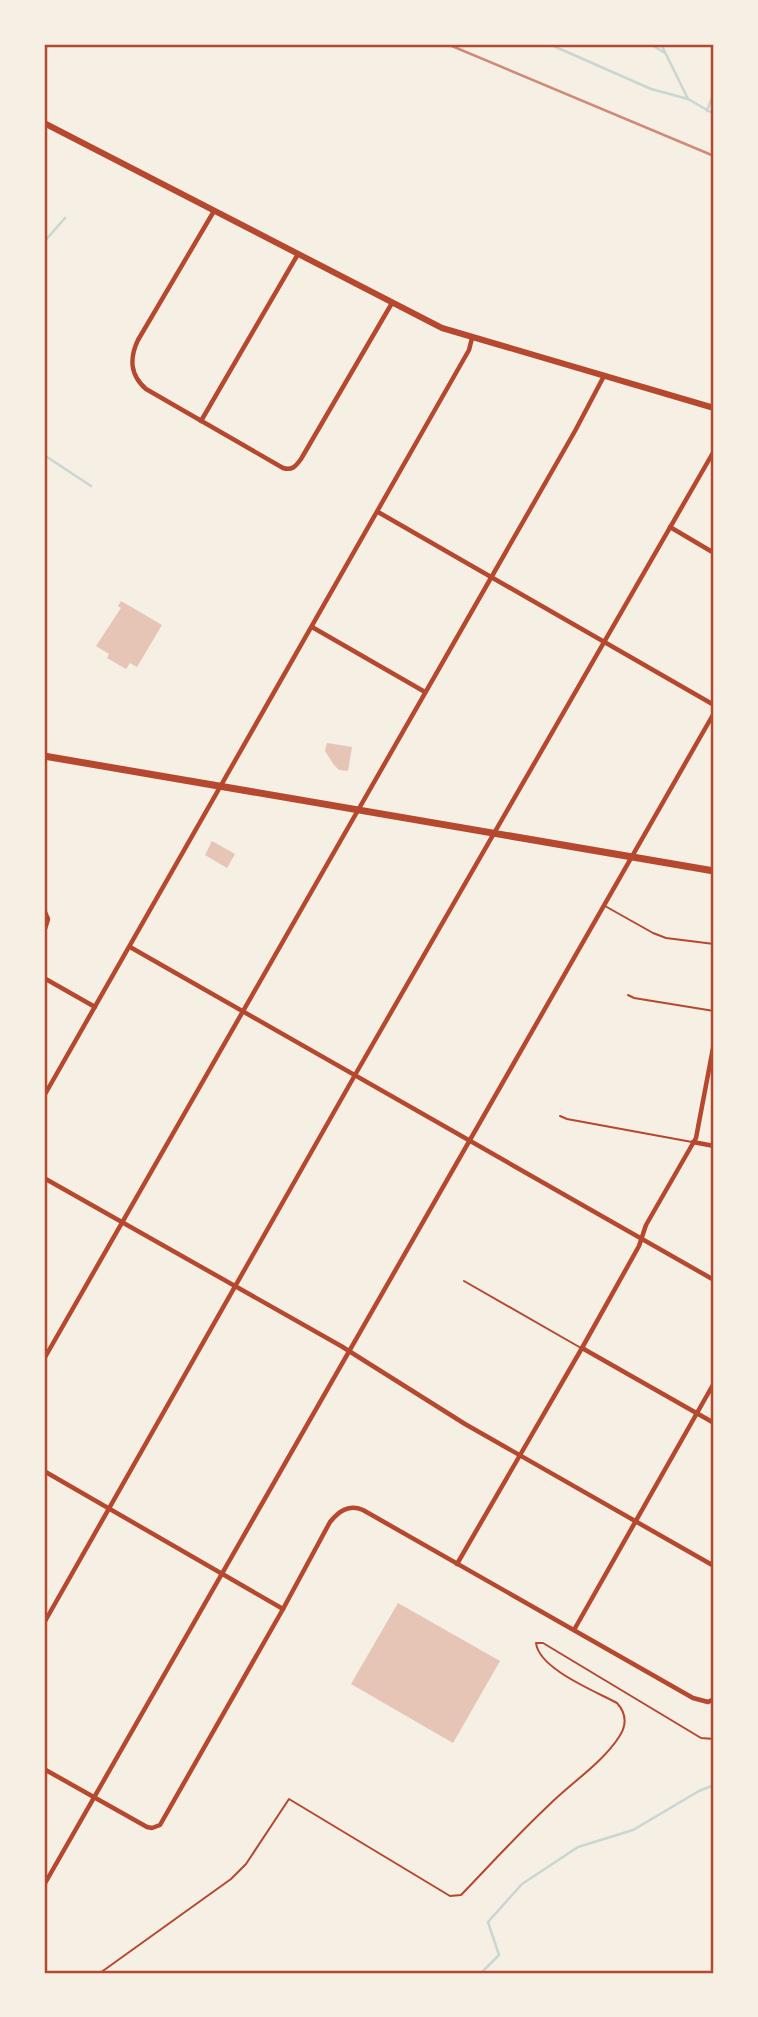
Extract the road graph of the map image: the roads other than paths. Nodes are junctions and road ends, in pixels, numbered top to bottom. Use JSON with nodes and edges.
{"nodes":[{"id":1,"x":44,"y":122,"type":"edge"},
{"id":2,"x":214,"y":211,"type":"junction"},
{"id":3,"x":298,"y":254,"type":"junction"},
{"id":4,"x":392,"y":303,"type":"junction"},
{"id":5,"x":472,"y":338,"type":"junction"},
{"id":6,"x":604,"y":376,"type":"junction"},
{"id":7,"x":714,"y":408,"type":"edge"},
{"id":8,"x":201,"y":421,"type":"junction"},
{"id":9,"x":714,"y":451,"type":"edge"},
{"id":10,"x":378,"y":512,"type":"junction"},
{"id":11,"x":670,"y":527,"type":"junction"},
{"id":12,"x":714,"y":552,"type":"edge"},
{"id":13,"x":491,"y":577,"type":"junction"},
{"id":14,"x":312,"y":627,"type":"junction"},
{"id":15,"x":604,"y":642,"type":"junction"},
{"id":16,"x":425,"y":692,"type":"junction"},
{"id":17,"x":714,"y":705,"type":"edge"},
{"id":18,"x":714,"y":713,"type":"edge"},
{"id":19,"x":44,"y":756,"type":"edge"},
{"id":20,"x":221,"y":787,"type":"junction"},
{"id":21,"x":357,"y":810,"type":"junction"},
{"id":22,"x":495,"y":833,"type":"junction"},
{"id":23,"x":632,"y":857,"type":"junction"},
{"id":24,"x":714,"y":871,"type":"edge"},
{"id":25,"x":604,"y":906,"type":"junction"},
{"id":26,"x":44,"y":910,"type":"edge"},
{"id":27,"x":44,"y":932,"type":"edge"},
{"id":28,"x":714,"y":944,"type":"edge"},
{"id":29,"x":130,"y":947,"type":"junction"},
{"id":30,"x":44,"y":978,"type":"edge"},
{"id":31,"x":628,"y":995,"type":"dead end"},
{"id":32,"x":95,"y":1007,"type":"junction"},
{"id":33,"x":243,"y":1011,"type":"junction"},
{"id":34,"x":714,"y":1011,"type":"edge"},
{"id":35,"x":714,"y":1043,"type":"edge"},
{"id":36,"x":355,"y":1075,"type":"junction"},
{"id":37,"x":44,"y":1096,"type":"edge"},
{"id":38,"x":560,"y":1116,"type":"dead end"},
{"id":39,"x":468,"y":1140,"type":"junction"},
{"id":40,"x":693,"y":1142,"type":"junction"},
{"id":41,"x":714,"y":1146,"type":"edge"},
{"id":42,"x":44,"y":1178,"type":"edge"},
{"id":43,"x":121,"y":1222,"type":"junction"},
{"id":44,"x":641,"y":1238,"type":"junction"},
{"id":45,"x":714,"y":1280,"type":"edge"},
{"id":46,"x":464,"y":1281,"type":"dead end"},
{"id":47,"x":235,"y":1287,"type":"junction"},
{"id":48,"x":582,"y":1348,"type":"junction"},
{"id":49,"x":348,"y":1352,"type":"junction"},
{"id":50,"x":44,"y":1359,"type":"edge"},
{"id":51,"x":714,"y":1383,"type":"edge"},
{"id":52,"x":697,"y":1413,"type":"junction"},
{"id":53,"x":714,"y":1423,"type":"edge"},
{"id":54,"x":520,"y":1456,"type":"junction"},
{"id":55,"x":44,"y":1471,"type":"edge"},
{"id":56,"x":108,"y":1509,"type":"junction"},
{"id":57,"x":635,"y":1522,"type":"junction"},
{"id":58,"x":457,"y":1564,"type":"junction"},
{"id":59,"x":714,"y":1566,"type":"edge"},
{"id":60,"x":222,"y":1574,"type":"junction"},
{"id":61,"x":283,"y":1609,"type":"junction"},
{"id":62,"x":44,"y":1623,"type":"edge"},
{"id":63,"x":574,"y":1630,"type":"junction"},
{"id":64,"x":714,"y":1699,"type":"edge"},
{"id":65,"x":44,"y":1769,"type":"edge"},
{"id":66,"x":94,"y":1798,"type":"junction"},
{"id":67,"x":44,"y":1885,"type":"edge"}],
"edges":[{"from":1,"to":2,"type":"main road"},
{"from":2,"to":3,"type":"main road"},
{"from":2,"to":8,"type":"street"},
{"from":3,"to":4,"type":"main road"},
{"from":3,"to":8,"type":"street"},
{"from":4,"to":5,"type":"main road"},
{"from":4,"to":8,"type":"street"},
{"from":5,"to":6,"type":"main road"},
{"from":5,"to":10,"type":"street"},
{"from":6,"to":7,"type":"main road"},
{"from":6,"to":13,"type":"street"},
{"from":9,"to":11,"type":"street"},
{"from":10,"to":13,"type":"street"},
{"from":10,"to":14,"type":"street"},
{"from":11,"to":12,"type":"street"},
{"from":11,"to":15,"type":"street"},
{"from":13,"to":15,"type":"street"},
{"from":13,"to":16,"type":"street"},
{"from":14,"to":16,"type":"street"},
{"from":14,"to":20,"type":"street"},
{"from":15,"to":17,"type":"street"},
{"from":15,"to":22,"type":"street"},
{"from":16,"to":21,"type":"street"},
{"from":18,"to":23,"type":"street"},
{"from":19,"to":20,"type":"main road"},
{"from":20,"to":21,"type":"main road"},
{"from":20,"to":29,"type":"street"},
{"from":21,"to":22,"type":"main road"},
{"from":21,"to":33,"type":"street"},
{"from":22,"to":23,"type":"main road"},
{"from":22,"to":36,"type":"street"},
{"from":23,"to":24,"type":"main road"},
{"from":23,"to":25,"type":"street"},
{"from":25,"to":28,"type":"lane"},
{"from":25,"to":39,"type":"street"},
{"from":26,"to":27,"type":"street"},
{"from":29,"to":32,"type":"street"},
{"from":29,"to":33,"type":"street"},
{"from":30,"to":32,"type":"street"},
{"from":31,"to":34,"type":"lane"},
{"from":32,"to":37,"type":"street"},
{"from":33,"to":36,"type":"street"},
{"from":33,"to":43,"type":"street"},
{"from":35,"to":40,"type":"street"},
{"from":36,"to":39,"type":"street"},
{"from":36,"to":47,"type":"street"},
{"from":38,"to":40,"type":"lane"},
{"from":39,"to":44,"type":"street"},
{"from":39,"to":49,"type":"street"},
{"from":40,"to":41,"type":"street"},
{"from":40,"to":44,"type":"street"},
{"from":42,"to":43,"type":"street"},
{"from":43,"to":47,"type":"street"},
{"from":43,"to":50,"type":"street"},
{"from":44,"to":45,"type":"street"},
{"from":44,"to":48,"type":"street"},
{"from":46,"to":48,"type":"lane"},
{"from":47,"to":49,"type":"street"},
{"from":47,"to":56,"type":"street"},
{"from":48,"to":52,"type":"street"},
{"from":48,"to":54,"type":"street"},
{"from":49,"to":54,"type":"street"},
{"from":49,"to":60,"type":"street"},
{"from":51,"to":52,"type":"street"},
{"from":52,"to":53,"type":"street"},
{"from":52,"to":57,"type":"street"},
{"from":54,"to":57,"type":"street"},
{"from":54,"to":58,"type":"street"},
{"from":55,"to":56,"type":"street"},
{"from":56,"to":60,"type":"street"},
{"from":56,"to":62,"type":"street"},
{"from":57,"to":59,"type":"street"},
{"from":57,"to":63,"type":"street"},
{"from":58,"to":61,"type":"street"},
{"from":58,"to":63,"type":"street"},
{"from":60,"to":61,"type":"street"},
{"from":60,"to":66,"type":"street"},
{"from":61,"to":66,"type":"street"},
{"from":63,"to":64,"type":"street"},
{"from":65,"to":66,"type":"street"},
{"from":66,"to":67,"type":"street"}]}
